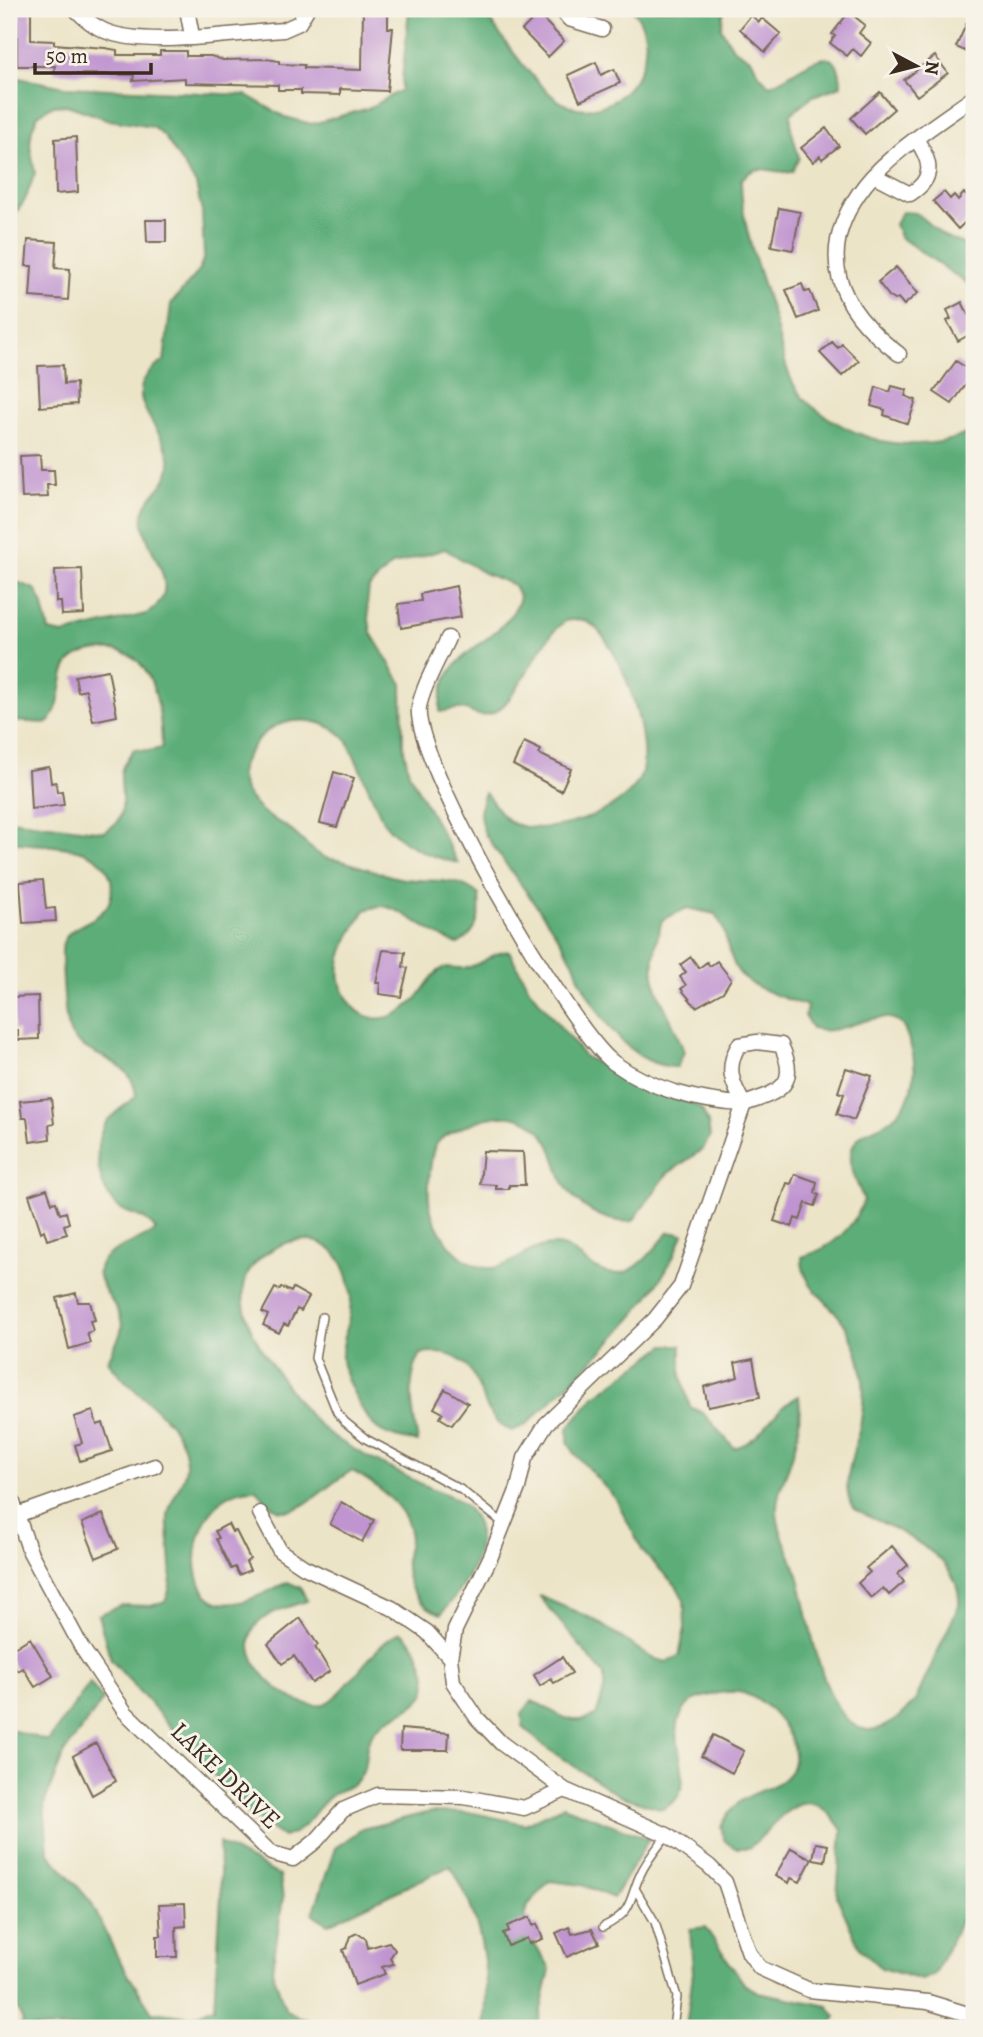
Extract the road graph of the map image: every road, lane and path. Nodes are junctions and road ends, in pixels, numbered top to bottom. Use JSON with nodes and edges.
{"nodes":[{"id":1,"x":75,"y":9,"type":"edge"},
{"id":2,"x":187,"y":9,"type":"edge"},
{"id":3,"x":307,"y":9,"type":"edge"},
{"id":4,"x":561,"y":9,"type":"edge"},
{"id":5,"x":602,"y":29,"type":"dead end"},
{"id":6,"x":192,"y":36,"type":"junction"},
{"id":7,"x":974,"y":97,"type":"edge"},
{"id":8,"x":916,"y":139,"type":"junction"},
{"id":9,"x":875,"y":176,"type":"junction"},
{"id":10,"x":899,"y":354,"type":"dead end"},
{"id":11,"x":448,"y":638,"type":"dead end"},
{"id":12,"x":744,"y":1104,"type":"junction"},
{"id":13,"x":322,"y":1317,"type":"dead end"},
{"id":14,"x":155,"y":1466,"type":"dead end"},
{"id":15,"x":9,"y":1491,"type":"edge"},
{"id":16,"x":260,"y":1513,"type":"dead end"},
{"id":17,"x":17,"y":1515,"type":"junction"},
{"id":18,"x":504,"y":1524,"type":"junction"},
{"id":19,"x":450,"y":1658,"type":"junction"},
{"id":20,"x":565,"y":1790,"type":"junction"},
{"id":21,"x":667,"y":1835,"type":"junction"},
{"id":22,"x":636,"y":1890,"type":"junction"},
{"id":23,"x":603,"y":1927,"type":"dead end"},
{"id":24,"x":974,"y":2016,"type":"edge"},
{"id":25,"x":673,"y":2028,"type":"edge"}],
"edges":[{"from":1,"to":6,"type":"street"},
{"from":2,"to":6,"type":"street"},
{"from":3,"to":6,"type":"street"},
{"from":4,"to":5,"type":"street"},
{"from":7,"to":8,"type":"street"},
{"from":8,"to":9,"type":"street"},
{"from":8,"to":9,"type":"street"},
{"from":9,"to":10,"type":"street"},
{"from":11,"to":12,"type":"street"},
{"from":12,"to":12,"type":"street"},
{"from":12,"to":18,"type":"street"},
{"from":13,"to":18,"type":"lane"},
{"from":14,"to":17,"type":"street"},
{"from":15,"to":17,"type":"street","name":"LAKE DRIVE"},
{"from":16,"to":19,"type":"street"},
{"from":17,"to":20,"type":"street","name":"LAKE DRIVE"},
{"from":18,"to":19,"type":"street"},
{"from":19,"to":20,"type":"street"},
{"from":20,"to":21,"type":"street"},
{"from":21,"to":22,"type":"lane"},
{"from":21,"to":24,"type":"street"},
{"from":22,"to":23,"type":"lane"},
{"from":22,"to":25,"type":"lane"}]}
